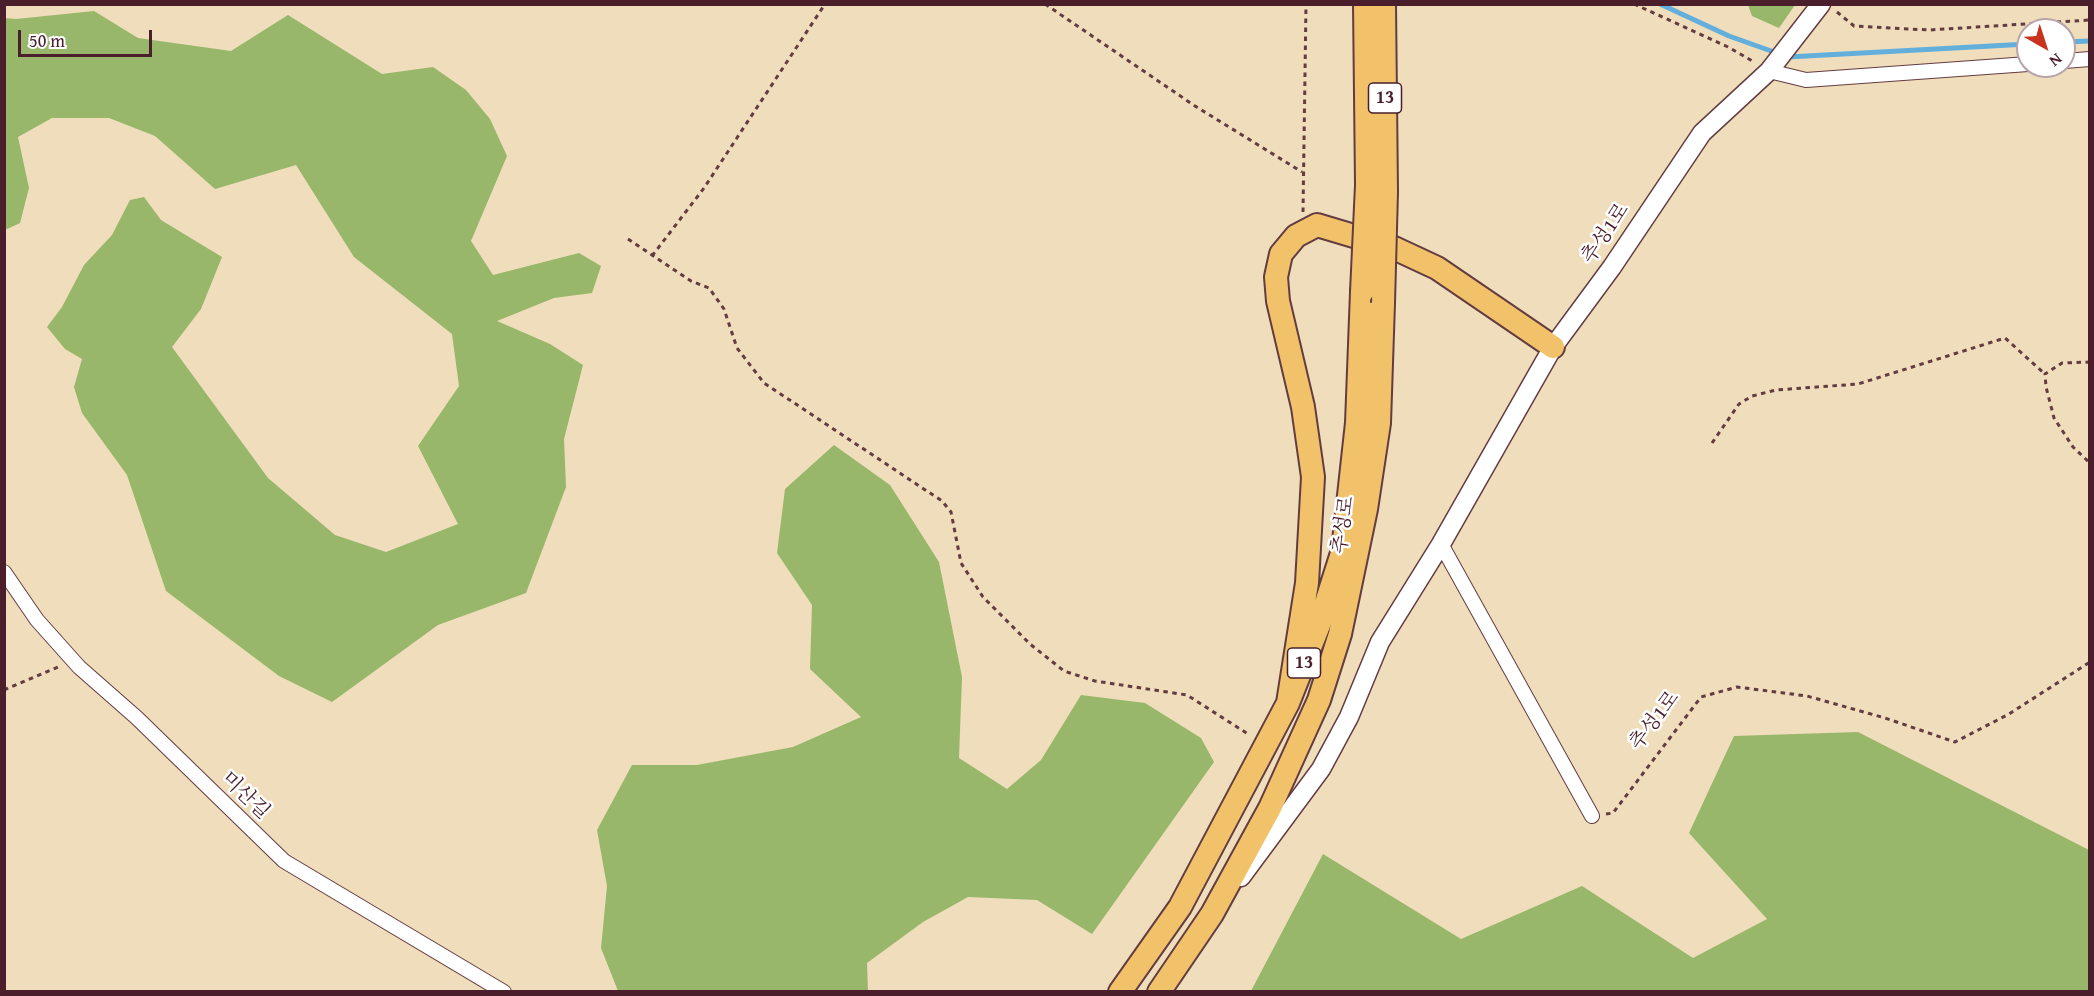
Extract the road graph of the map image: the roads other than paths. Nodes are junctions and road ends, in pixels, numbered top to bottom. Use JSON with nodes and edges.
{"nodes":[{"id":1,"x":1365,"y":4,"type":"edge"},
{"id":2,"x":1384,"y":4,"type":"edge"},
{"id":3,"x":1821,"y":4,"type":"edge"},
{"id":4,"x":1773,"y":65,"type":"junction"},
{"id":5,"x":2016,"y":65,"type":"edge"},
{"id":6,"x":1376,"y":188,"type":"junction"},
{"id":7,"x":1553,"y":347,"type":"junction"},
{"id":8,"x":1441,"y":544,"type":"junction"},
{"id":9,"x":4,"y":572,"type":"edge"},
{"id":10,"x":1288,"y":703,"type":"junction"},
{"id":11,"x":1592,"y":816,"type":"road end"},
{"id":12,"x":1212,"y":914,"type":"junction"},
{"id":13,"x":504,"y":992,"type":"edge"},
{"id":14,"x":1120,"y":992,"type":"edge"},
{"id":15,"x":1159,"y":992,"type":"edge"}],
"edges":[{"from":1,"to":6,"type":"main road","name":"추성로","number":"13"},
{"from":2,"to":6,"type":"main road","name":"추성로","number":"13"},
{"from":3,"to":4,"type":"street","name":"추성1로"},
{"from":4,"to":5,"type":"street"},
{"from":4,"to":7,"type":"street","name":"추성1로"},
{"from":6,"to":10,"type":"main road","name":"추성로","number":"13","bridge":true},
{"from":6,"to":12,"type":"main road","name":"추성로","number":"13","bridge":true},
{"from":7,"to":8,"type":"street","name":"추성1로"},
{"from":7,"to":10,"type":"main road"},
{"from":8,"to":11,"type":"street"},
{"from":8,"to":12,"type":"street","name":"추성1로"},
{"from":9,"to":13,"type":"street","name":"미산길"},
{"from":10,"to":14,"type":"main road","name":"추성로","number":"13"},
{"from":12,"to":15,"type":"main road","name":"추성로","number":"13"}]}
